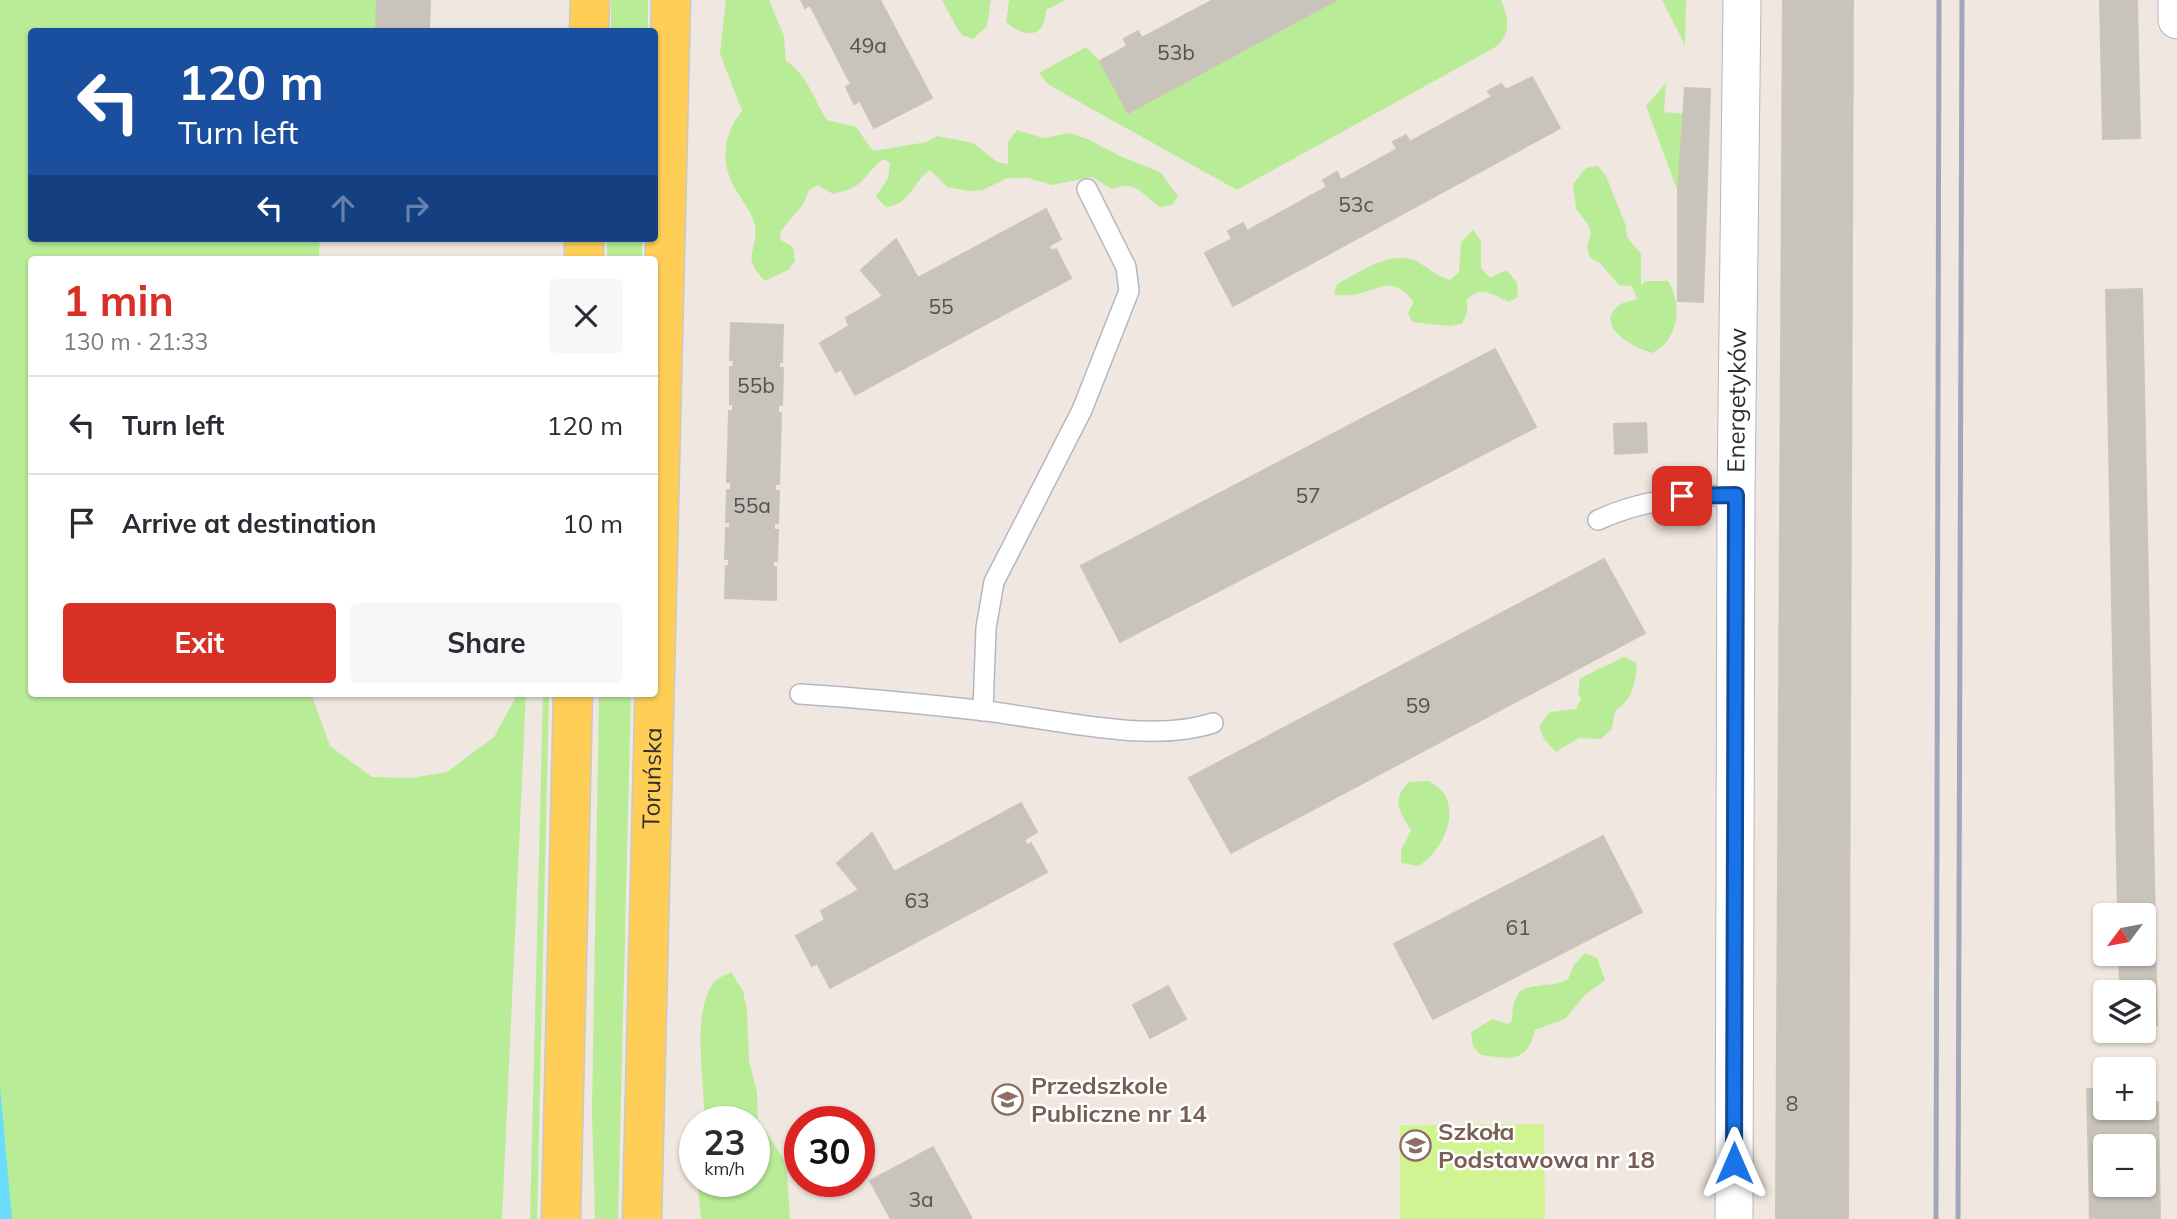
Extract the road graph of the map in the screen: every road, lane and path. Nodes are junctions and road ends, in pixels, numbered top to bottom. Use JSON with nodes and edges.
{"nodes":[{"id":1,"x":590,"y":0,"type":"edge"},
{"id":2,"x":671,"y":0,"type":"edge"},
{"id":3,"x":1742,"y":0,"type":"edge"},
{"id":4,"x":2177,"y":0,"type":"edge"},
{"id":5,"x":2177,"y":20,"type":"edge"},
{"id":6,"x":589,"y":28,"type":"edge"},
{"id":7,"x":1087,"y":189,"type":"dead end"},
{"id":8,"x":1736,"y":495,"type":"junction"},
{"id":9,"x":1598,"y":520,"type":"dead end"},
{"id":10,"x":658,"y":546,"type":"edge"},
{"id":11,"x":800,"y":694,"type":"dead end"},
{"id":12,"x":573,"y":697,"type":"edge"},
{"id":13,"x":654,"y":697,"type":"edge"},
{"id":14,"x":983,"y":711,"type":"junction"},
{"id":15,"x":1213,"y":723,"type":"dead end"},
{"id":16,"x":561,"y":1219,"type":"edge"},
{"id":17,"x":642,"y":1219,"type":"edge"},
{"id":18,"x":1734,"y":1219,"type":"edge"}],
"edges":[{"from":1,"to":6,"type":"main road"},
{"from":2,"to":10,"type":"main road","name":"Toruńska"},
{"from":3,"to":8,"type":"street","name":"Energetyków"},
{"from":4,"to":5,"type":"street"},
{"from":7,"to":14,"type":"lane"},
{"from":8,"to":9,"type":"lane"},
{"from":8,"to":18,"type":"street","name":"Energetyków"},
{"from":11,"to":14,"type":"lane"},
{"from":12,"to":16,"type":"main road"},
{"from":13,"to":17,"type":"main road","name":"Toruńska"},
{"from":14,"to":15,"type":"lane"}]}
